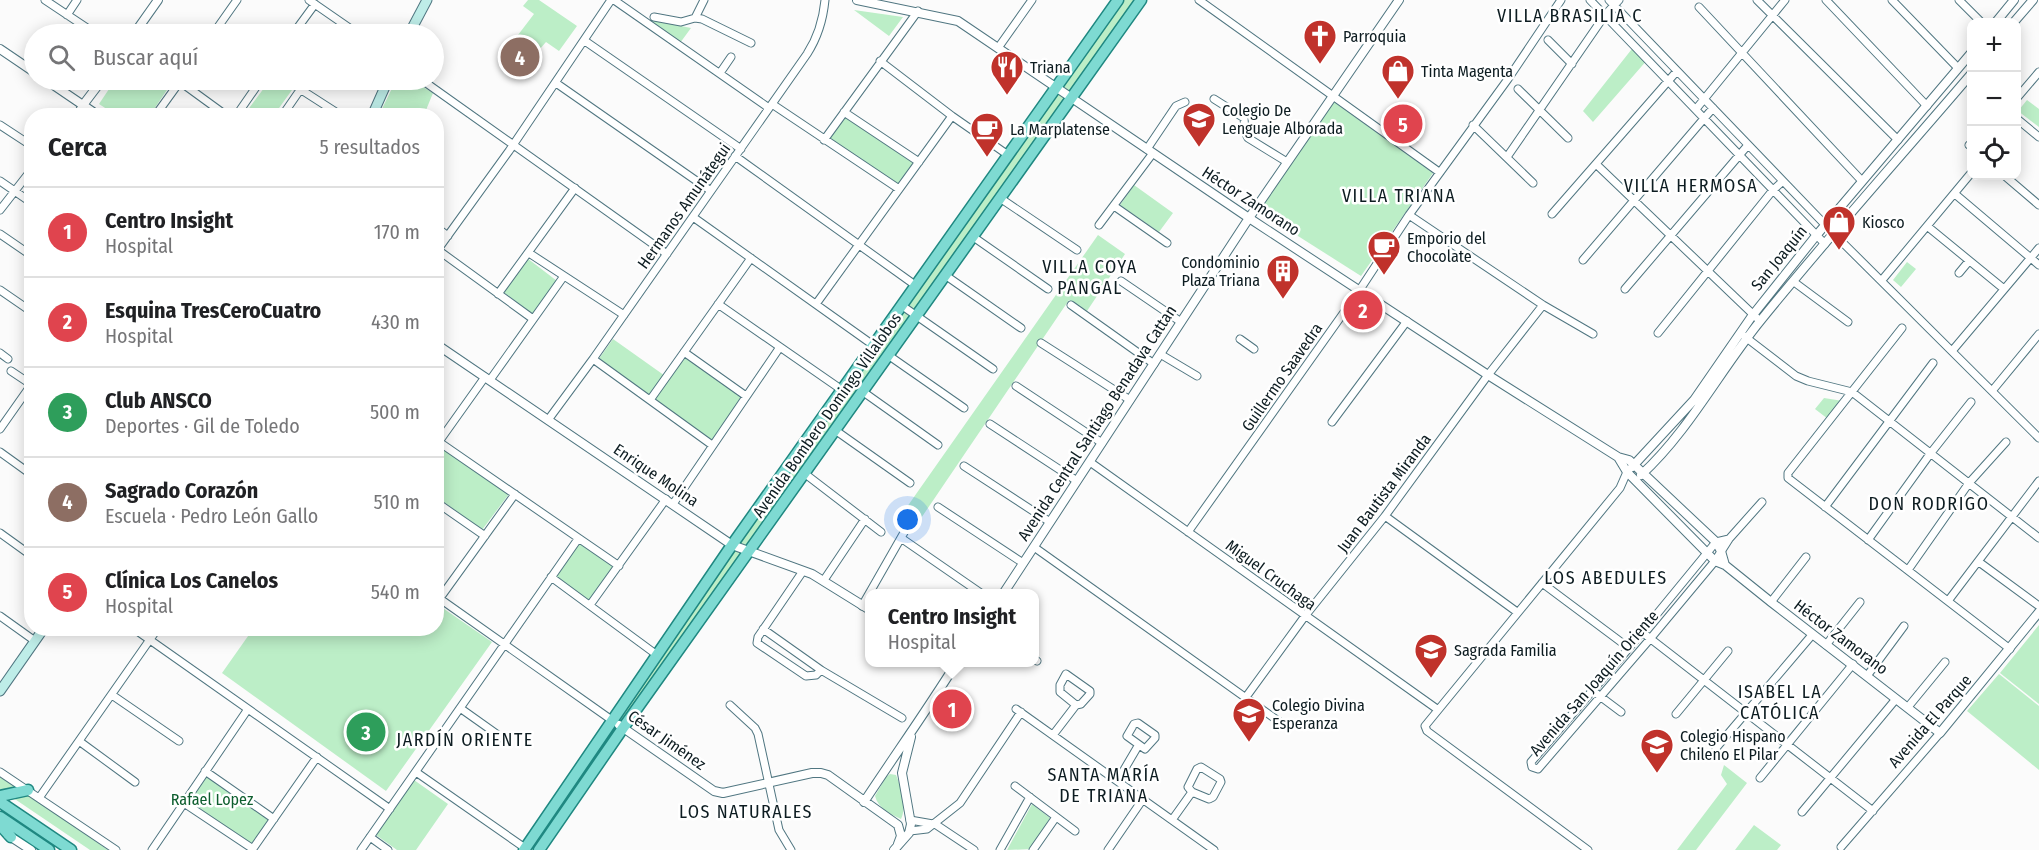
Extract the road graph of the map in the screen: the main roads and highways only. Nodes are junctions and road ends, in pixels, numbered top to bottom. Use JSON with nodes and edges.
{"nodes":[{"id":1,"x":427,"y":0,"type":"edge"},
{"id":2,"x":1118,"y":0,"type":"edge"},
{"id":3,"x":1141,"y":0,"type":"edge"},
{"id":4,"x":414,"y":24,"type":"edge"},
{"id":5,"x":384,"y":90,"type":"edge"},
{"id":6,"x":376,"y":108,"type":"edge"},
{"id":7,"x":38,"y":636,"type":"edge"},
{"id":8,"x":0,"y":691,"type":"edge"},
{"id":9,"x":28,"y":790,"type":"road end"},
{"id":10,"x":0,"y":796,"type":"edge"},
{"id":11,"x":0,"y":802,"type":"edge"},
{"id":12,"x":0,"y":817,"type":"edge"},
{"id":13,"x":0,"y":827,"type":"edge"},
{"id":14,"x":11,"y":837,"type":"road end"},
{"id":15,"x":525,"y":849,"type":"edge"},
{"id":16,"x":49,"y":850,"type":"edge"},
{"id":17,"x":71,"y":850,"type":"edge"},
{"id":18,"x":539,"y":850,"type":"edge"}],
"edges":[{"from":1,"to":4,"type":"main road"},
{"from":2,"to":15,"type":"main road","name":"Avenida Bombero Domingo Villalobos"},
{"from":3,"to":18,"type":"main road","name":"Avenida Bombero Domingo Villalobos"},
{"from":5,"to":6,"type":"main road"},
{"from":7,"to":8,"type":"main road"},
{"from":9,"to":10,"type":"main road"},
{"from":11,"to":17,"type":"main road"},
{"from":12,"to":16,"type":"main road"},
{"from":13,"to":14,"type":"main road"}]}
